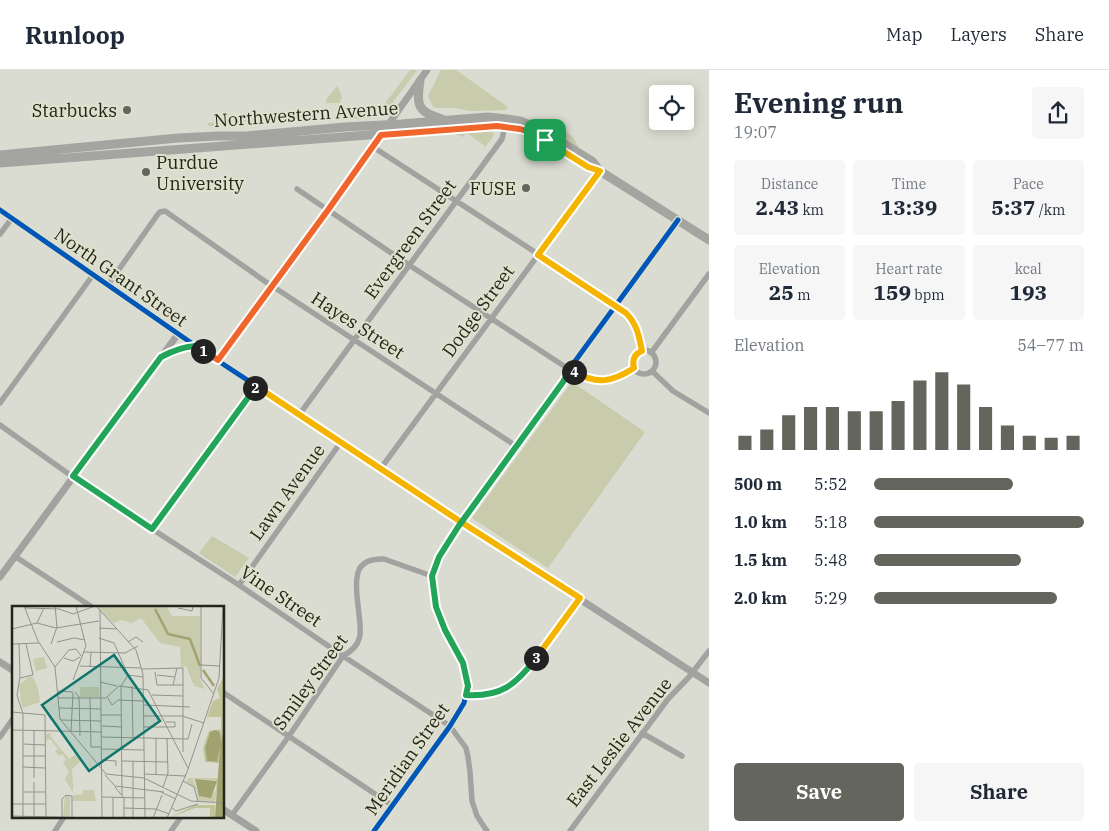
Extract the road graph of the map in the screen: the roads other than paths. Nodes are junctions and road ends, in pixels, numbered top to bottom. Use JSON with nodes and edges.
{"nodes":[{"id":1,"x":427,"y":70,"type":"edge"},
{"id":2,"x":420,"y":81,"type":"junction"},
{"id":3,"x":445,"y":120,"type":"junction"},
{"id":4,"x":389,"y":125,"type":"junction"},
{"id":5,"x":505,"y":126,"type":"junction"},
{"id":6,"x":381,"y":135,"type":"junction"},
{"id":7,"x":373,"y":147,"type":"junction"},
{"id":8,"x":0,"y":155,"type":"edge"},
{"id":9,"x":0,"y":163,"type":"edge"},
{"id":10,"x":600,"y":171,"type":"junction"},
{"id":11,"x":297,"y":189,"type":"dead end"},
{"id":12,"x":456,"y":201,"type":"junction"},
{"id":13,"x":0,"y":210,"type":"edge"},
{"id":14,"x":328,"y":210,"type":"junction"},
{"id":15,"x":12,"y":218,"type":"junction"},
{"id":16,"x":678,"y":220,"type":"junction"},
{"id":17,"x":0,"y":234,"type":"edge"},
{"id":18,"x":709,"y":240,"type":"edge"},
{"id":19,"x":538,"y":255,"type":"junction"},
{"id":20,"x":410,"y":265,"type":"junction"},
{"id":21,"x":709,"y":274,"type":"edge"},
{"id":22,"x":93,"y":275,"type":"junction"},
{"id":23,"x":108,"y":285,"type":"junction"},
{"id":24,"x":272,"y":286,"type":"junction"},
{"id":25,"x":615,"y":305,"type":"junction"},
{"id":26,"x":492,"y":318,"type":"junction"},
{"id":27,"x":178,"y":334,"type":"junction"},
{"id":28,"x":355,"y":341,"type":"junction"},
{"id":29,"x":195,"y":346,"type":"junction"},
{"id":30,"x":642,"y":351,"type":"junction"},
{"id":31,"x":651,"y":353,"type":"junction"},
{"id":32,"x":161,"y":357,"type":"junction"},
{"id":33,"x":218,"y":360,"type":"junction"},
{"id":34,"x":634,"y":368,"type":"junction"},
{"id":35,"x":570,"y":370,"type":"junction"},
{"id":36,"x":652,"y":371,"type":"junction"},
{"id":37,"x":256,"y":386,"type":"junction"},
{"id":38,"x":436,"y":393,"type":"junction"},
{"id":39,"x":0,"y":403,"type":"edge"},
{"id":40,"x":709,"y":413,"type":"edge"},
{"id":41,"x":299,"y":415,"type":"junction"},
{"id":42,"x":0,"y":425,"type":"edge"},
{"id":43,"x":341,"y":442,"type":"junction"},
{"id":44,"x":516,"y":446,"type":"junction"},
{"id":45,"x":381,"y":468,"type":"junction"},
{"id":46,"x":73,"y":476,"type":"junction"},
{"id":47,"x":461,"y":522,"type":"junction"},
{"id":48,"x":152,"y":529,"type":"junction"},
{"id":49,"x":16,"y":557,"type":"junction"},
{"id":50,"x":432,"y":576,"type":"junction"},
{"id":51,"x":0,"y":578,"type":"edge"},
{"id":52,"x":238,"y":585,"type":"junction"},
{"id":53,"x":580,"y":598,"type":"junction"},
{"id":54,"x":90,"y":606,"type":"edge"},
{"id":55,"x":709,"y":651,"type":"edge"},
{"id":56,"x":343,"y":656,"type":"junction"},
{"id":57,"x":0,"y":662,"type":"edge"},
{"id":58,"x":12,"y":670,"type":"edge"},
{"id":59,"x":693,"y":672,"type":"junction"},
{"id":60,"x":709,"y":683,"type":"edge"},
{"id":61,"x":225,"y":694,"type":"edge"},
{"id":62,"x":466,"y":695,"type":"junction"},
{"id":63,"x":12,"y":720,"type":"edge"},
{"id":64,"x":450,"y":726,"type":"junction"},
{"id":65,"x":642,"y":733,"type":"junction"},
{"id":66,"x":290,"y":736,"type":"junction"},
{"id":67,"x":0,"y":737,"type":"edge"},
{"id":68,"x":682,"y":756,"type":"dead end"},
{"id":69,"x":393,"y":806,"type":"junction"},
{"id":70,"x":225,"y":811,"type":"edge"},
{"id":71,"x":232,"y":815,"type":"junction"},
{"id":72,"x":63,"y":818,"type":"edge"},
{"id":73,"x":180,"y":818,"type":"edge"},
{"id":74,"x":54,"y":831,"type":"edge"},
{"id":75,"x":171,"y":831,"type":"edge"},
{"id":76,"x":256,"y":831,"type":"edge"},
{"id":77,"x":374,"y":831,"type":"edge"},
{"id":78,"x":487,"y":831,"type":"edge"},
{"id":79,"x":570,"y":831,"type":"edge"}],
"edges":[{"from":1,"to":2,"type":"street"},
{"from":2,"to":3,"type":"main road"},
{"from":2,"to":4,"type":"street"},
{"from":3,"to":4,"type":"main road","name":"Northwestern Avenue"},
{"from":3,"to":10,"type":"main road","name":"Northwestern Avenue"},
{"from":4,"to":6,"type":"street"},
{"from":4,"to":8,"type":"main road","name":"Northwestern Avenue"},
{"from":5,"to":6,"type":"main road","name":"Northwestern Avenue"},
{"from":5,"to":10,"type":"main road","name":"Northwestern Avenue"},
{"from":5,"to":12,"type":"street","name":"Evergreen Street"},
{"from":6,"to":7,"type":"street"},
{"from":6,"to":9,"type":"main road","name":"Northwestern Avenue"},
{"from":7,"to":12,"type":"street"},
{"from":7,"to":14,"type":"street"},
{"from":10,"to":16,"type":"main road","name":"Northwestern Avenue"},
{"from":10,"to":19,"type":"street","name":"Dodge Street"},
{"from":11,"to":14,"type":"street"},
{"from":12,"to":19,"type":"street"},
{"from":12,"to":20,"type":"street","name":"Evergreen Street"},
{"from":13,"to":15,"type":"street","name":"North Grant Street"},
{"from":14,"to":20,"type":"street"},
{"from":14,"to":24,"type":"street"},
{"from":15,"to":17,"type":"street"},
{"from":15,"to":22,"type":"street","name":"North Grant Street"},
{"from":16,"to":18,"type":"main road","name":"Northwestern Avenue"},
{"from":16,"to":25,"type":"street","name":"Meridian Street"},
{"from":19,"to":25,"type":"street"},
{"from":19,"to":26,"type":"street","name":"Dodge Street"},
{"from":20,"to":26,"type":"street"},
{"from":20,"to":28,"type":"street","name":"Evergreen Street"},
{"from":21,"to":31,"type":"street"},
{"from":22,"to":23,"type":"street","name":"North Grant Street"},
{"from":22,"to":39,"type":"street"},
{"from":23,"to":24,"type":"street","name":"Hayes Street"},
{"from":23,"to":27,"type":"street","name":"North Grant Street"},
{"from":24,"to":28,"type":"street","name":"Hayes Street"},
{"from":24,"to":33,"type":"street"},
{"from":25,"to":30,"type":"street"},
{"from":25,"to":35,"type":"street","name":"Meridian Street"},
{"from":26,"to":35,"type":"street"},
{"from":26,"to":38,"type":"street","name":"Dodge Street"},
{"from":27,"to":29,"type":"street","name":"North Grant Street"},
{"from":27,"to":32,"type":"street"},
{"from":28,"to":38,"type":"street","name":"Hayes Street"},
{"from":28,"to":41,"type":"street","name":"Evergreen Street"},
{"from":29,"to":32,"type":"street"},
{"from":29,"to":33,"type":"street","name":"North Grant Street"},
{"from":30,"to":31,"type":"street"},
{"from":30,"to":34,"type":"street"},
{"from":31,"to":36,"type":"street"},
{"from":32,"to":46,"type":"street"},
{"from":33,"to":37,"type":"street","name":"North Grant Street"},
{"from":34,"to":35,"type":"street"},
{"from":34,"to":36,"type":"street"},
{"from":35,"to":44,"type":"street","name":"Meridian Street"},
{"from":36,"to":40,"type":"street"},
{"from":37,"to":41,"type":"street","name":"North Grant Street"},
{"from":37,"to":48,"type":"street"},
{"from":38,"to":44,"type":"street","name":"Hayes Street"},
{"from":38,"to":45,"type":"street","name":"Dodge Street"},
{"from":41,"to":43,"type":"street","name":"North Grant Street"},
{"from":42,"to":46,"type":"street","name":"Vine Street"},
{"from":43,"to":45,"type":"street","name":"North Grant Street"},
{"from":43,"to":52,"type":"street","name":"Lawn Avenue"},
{"from":44,"to":47,"type":"street","name":"Meridian Street"},
{"from":45,"to":47,"type":"street","name":"North Grant Street"},
{"from":46,"to":48,"type":"street","name":"Vine Street"},
{"from":46,"to":49,"type":"street"},
{"from":47,"to":50,"type":"street","name":"Meridian Street"},
{"from":47,"to":53,"type":"street","name":"North Grant Street"},
{"from":48,"to":52,"type":"street","name":"Vine Street"},
{"from":49,"to":51,"type":"street"},
{"from":49,"to":54,"type":"street"},
{"from":50,"to":56,"type":"street","name":"Smiley Street"},
{"from":50,"to":62,"type":"street","name":"Meridian Street"},
{"from":52,"to":56,"type":"street","name":"Vine Street"},
{"from":53,"to":59,"type":"street","name":"North Grant Street"},
{"from":53,"to":62,"type":"street"},
{"from":55,"to":59,"type":"street","name":"East Leslie Avenue"},
{"from":56,"to":64,"type":"street","name":"Vine Street"},
{"from":56,"to":66,"type":"street","name":"Smiley Street"},
{"from":57,"to":58,"type":"street"},
{"from":59,"to":60,"type":"street","name":"North Grant Street"},
{"from":59,"to":65,"type":"street","name":"East Leslie Avenue"},
{"from":61,"to":66,"type":"street"},
{"from":62,"to":64,"type":"street","name":"Meridian Street"},
{"from":63,"to":67,"type":"street"},
{"from":64,"to":69,"type":"street","name":"Meridian Street"},
{"from":64,"to":78,"type":"street","name":"Vine Street"},
{"from":65,"to":68,"type":"street"},
{"from":65,"to":79,"type":"street","name":"East Leslie Avenue"},
{"from":66,"to":69,"type":"street"},
{"from":66,"to":71,"type":"street","name":"Smiley Street"},
{"from":69,"to":77,"type":"street","name":"Meridian Street"},
{"from":70,"to":71,"type":"street"},
{"from":71,"to":76,"type":"street"},
{"from":72,"to":74,"type":"street"},
{"from":73,"to":75,"type":"street"}]}
